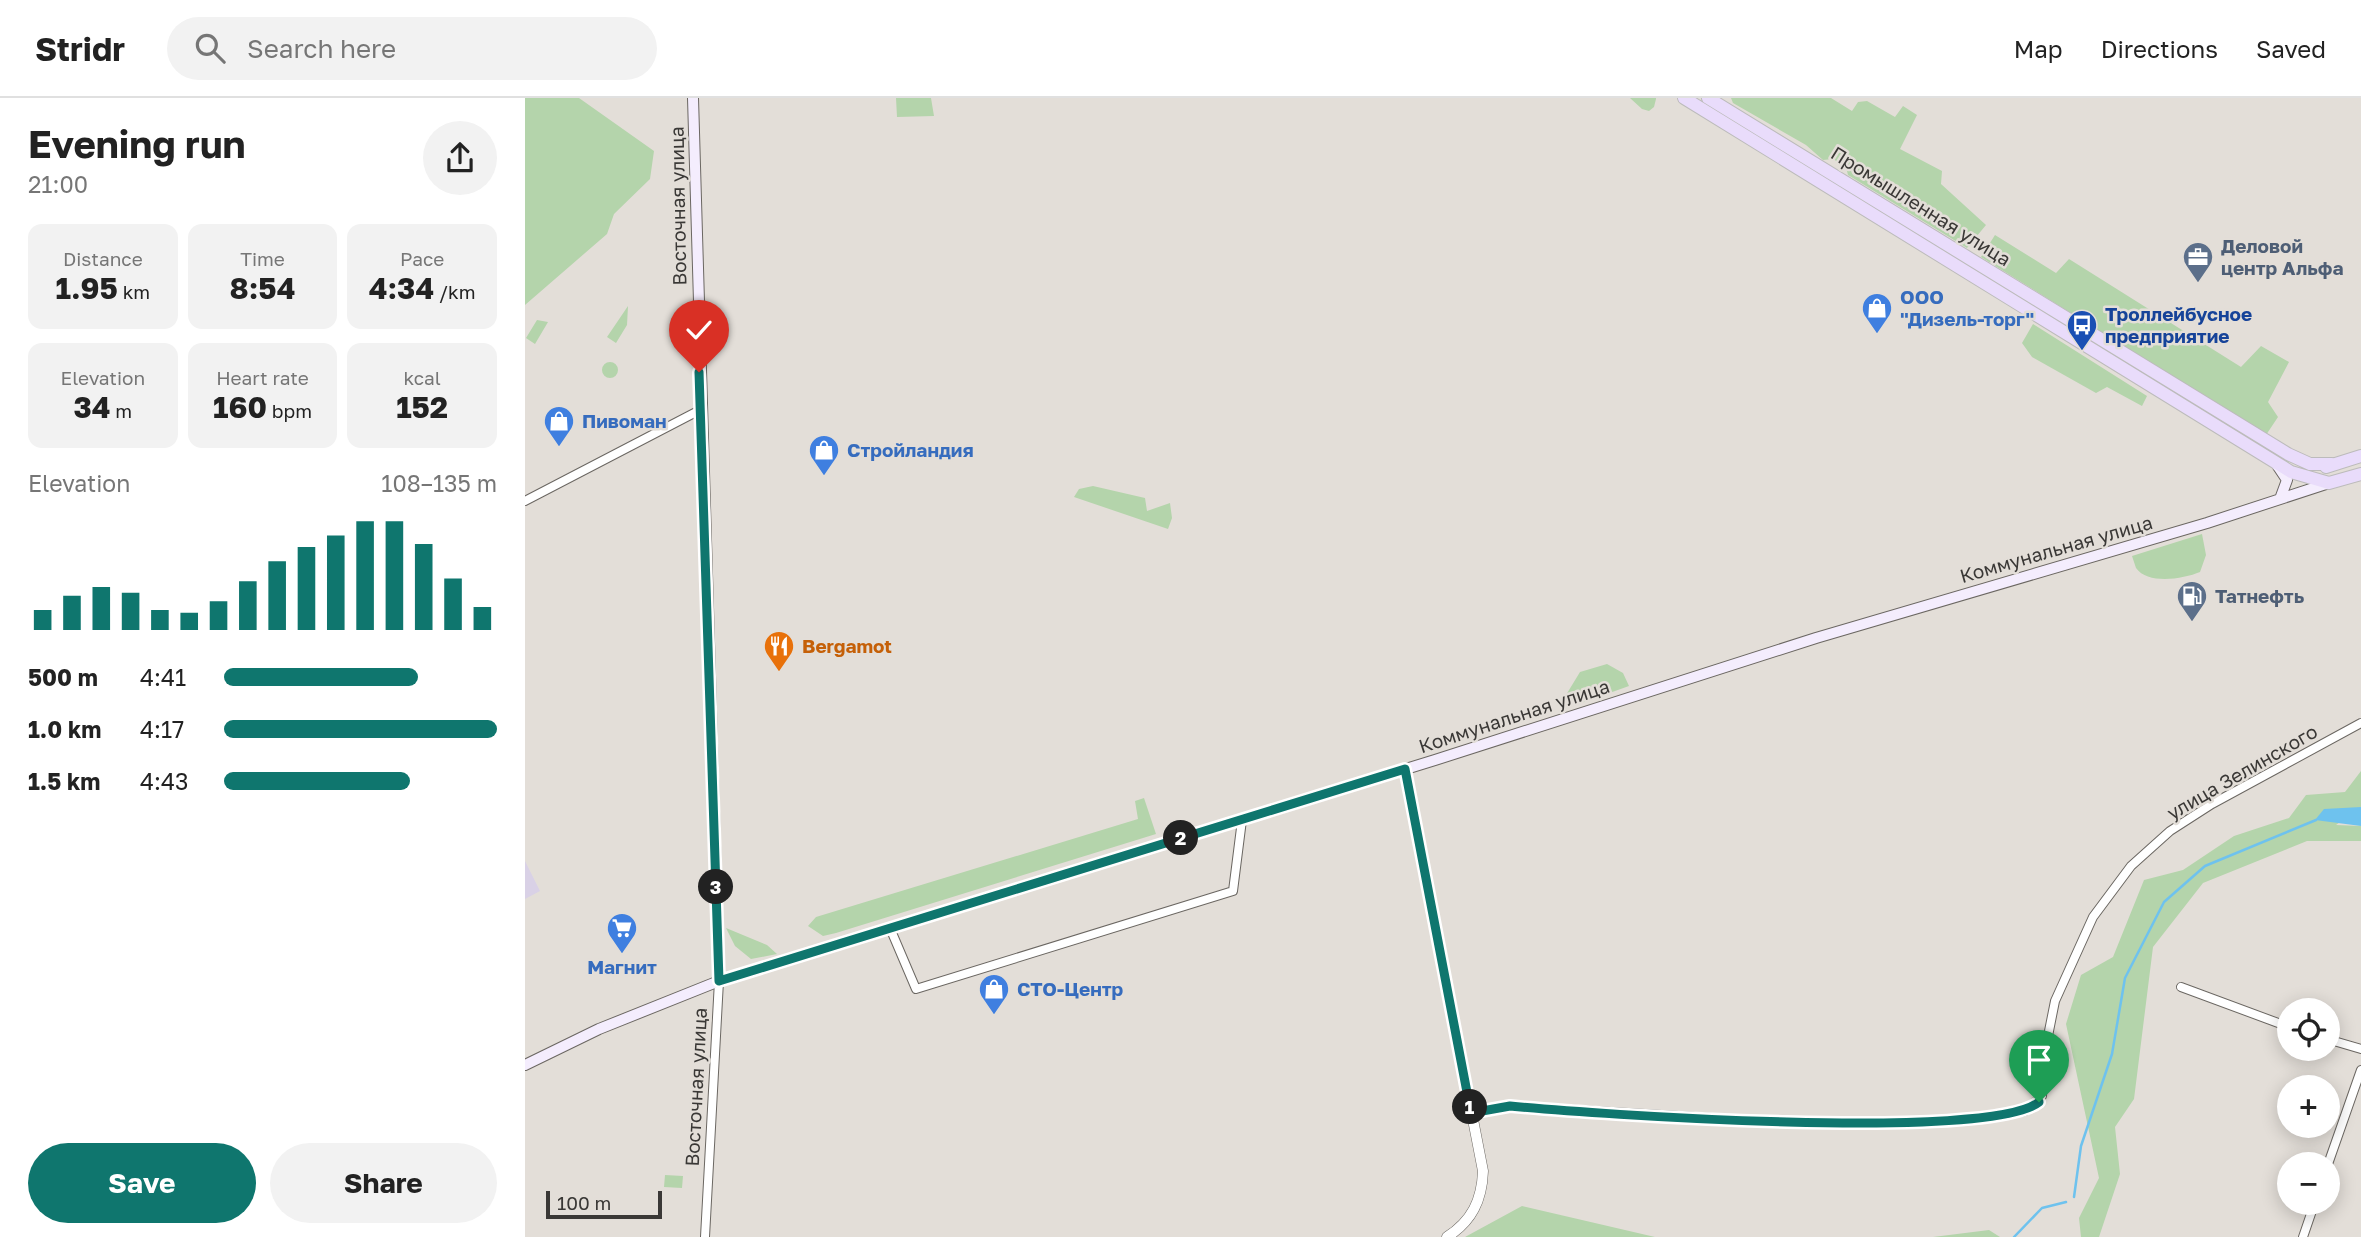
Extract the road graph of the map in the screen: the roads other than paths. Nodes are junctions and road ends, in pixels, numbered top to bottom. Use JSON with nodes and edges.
{"nodes":[{"id":1,"x":694,"y":98,"type":"edge"},
{"id":2,"x":1684,"y":98,"type":"edge"},
{"id":3,"x":1708,"y":98,"type":"edge"},
{"id":4,"x":1700,"y":102,"type":"edge"},
{"id":5,"x":1876,"y":208,"type":"junction"},
{"id":6,"x":2034,"y":306,"type":"junction"},
{"id":7,"x":700,"y":410,"type":"junction"},
{"id":8,"x":2361,"y":456,"type":"edge"},
{"id":9,"x":2274,"y":461,"type":"junction"},
{"id":10,"x":2302,"y":462,"type":"junction"},
{"id":11,"x":2332,"y":464,"type":"junction"},
{"id":12,"x":2361,"y":474,"type":"edge"},
{"id":13,"x":2303,"y":478,"type":"junction"},
{"id":14,"x":2329,"y":483,"type":"junction"},
{"id":15,"x":2280,"y":499,"type":"junction"},
{"id":16,"x":525,"y":501,"type":"edge"},
{"id":17,"x":2361,"y":723,"type":"edge"},
{"id":18,"x":1405,"y":769,"type":"junction"},
{"id":19,"x":1242,"y":820,"type":"junction"},
{"id":20,"x":890,"y":928,"type":"junction"},
{"id":21,"x":719,"y":981,"type":"junction"},
{"id":22,"x":2181,"y":987,"type":"dead end"},
{"id":23,"x":2277,"y":1023,"type":"edge"},
{"id":24,"x":2340,"y":1043,"type":"edge"},
{"id":25,"x":2361,"y":1049,"type":"edge"},
{"id":26,"x":525,"y":1065,"type":"edge"},
{"id":27,"x":2361,"y":1070,"type":"edge"},
{"id":28,"x":1471,"y":1113,"type":"junction"},
{"id":29,"x":2332,"y":1152,"type":"edge"},
{"id":30,"x":2311,"y":1215,"type":"edge"},
{"id":31,"x":705,"y":1237,"type":"edge"},
{"id":32,"x":1447,"y":1237,"type":"edge"},
{"id":33,"x":2303,"y":1237,"type":"edge"}],
"edges":[{"from":1,"to":7,"type":"main road","name":"Восточная улица"},
{"from":2,"to":4,"type":"main road","name":"Промышленная улица"},
{"from":3,"to":5,"type":"main road","name":"Промышленная улица"},
{"from":4,"to":5,"type":"main road","name":"Промышленная улица"},
{"from":5,"to":6,"type":"main road","name":"Промышленная улица"},
{"from":6,"to":9,"type":"main road","name":"Промышленная улица"},
{"from":6,"to":10,"type":"main road","name":"Промышленная улица"},
{"from":7,"to":16,"type":"street"},
{"from":7,"to":21,"type":"main road","name":"Восточная улица"},
{"from":8,"to":11,"type":"main road","name":"Промышленная улица"},
{"from":9,"to":13,"type":"main road","name":"Промышленная улица"},
{"from":9,"to":15,"type":"main road"},
{"from":10,"to":11,"type":"main road","name":"Промышленная улица"},
{"from":10,"to":13,"type":"main road"},
{"from":11,"to":13,"type":"main road","name":"Промышленная улица"},
{"from":12,"to":14,"type":"main road","name":"Промышленная улица"},
{"from":13,"to":14,"type":"main road","name":"Промышленная улица"},
{"from":13,"to":15,"type":"main road","name":"Промышленная улица"},
{"from":14,"to":15,"type":"main road","name":"Промышленная улица"},
{"from":15,"to":18,"type":"main road","name":"Коммунальная улица"},
{"from":17,"to":28,"type":"street","name":"улица Зелинского"},
{"from":18,"to":19,"type":"main road","name":"Коммунальная улица"},
{"from":18,"to":28,"type":"street"},
{"from":19,"to":20,"type":"main road","name":"Коммунальная улица"},
{"from":19,"to":20,"type":"street"},
{"from":20,"to":21,"type":"main road","name":"Коммунальная улица"},
{"from":21,"to":26,"type":"main road","name":"Коммунальная улица"},
{"from":21,"to":31,"type":"street","name":"Восточная улица"},
{"from":22,"to":23,"type":"street"},
{"from":24,"to":25,"type":"street"},
{"from":27,"to":29,"type":"street"},
{"from":28,"to":32,"type":"street"},
{"from":30,"to":33,"type":"street"}]}
